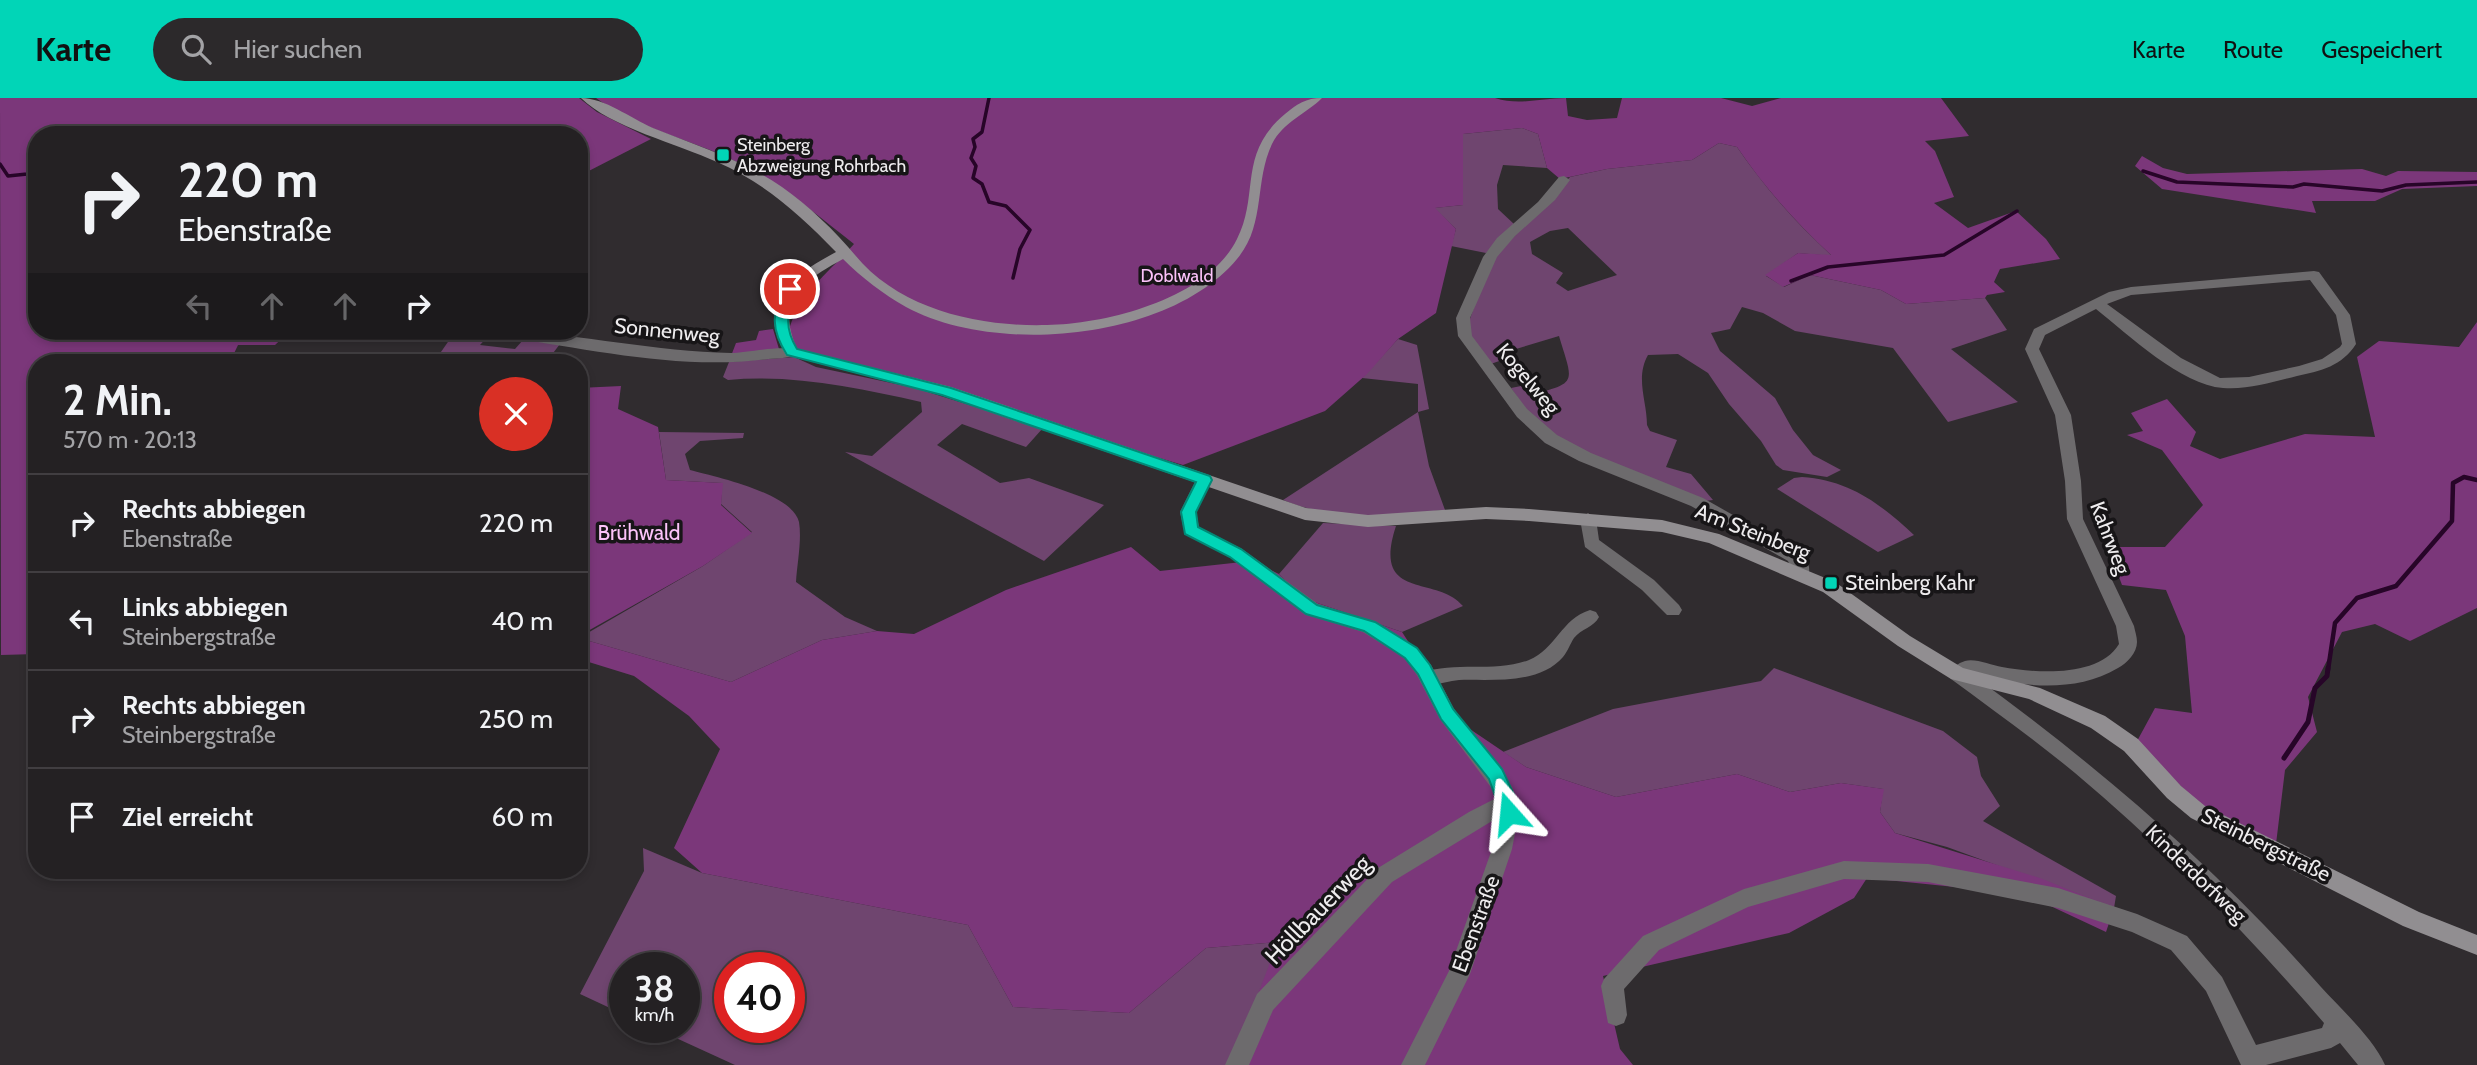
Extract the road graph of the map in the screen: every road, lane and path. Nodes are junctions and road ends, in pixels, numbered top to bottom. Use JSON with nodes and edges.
{"nodes":[{"id":1,"x":587,"y":98,"type":"edge"},
{"id":2,"x":1316,"y":98,"type":"edge"},
{"id":3,"x":1564,"y":180,"type":"dead end"},
{"id":4,"x":846,"y":252,"type":"junction"},
{"id":5,"x":2098,"y":304,"type":"junction"},
{"id":6,"x":561,"y":340,"type":"edge"},
{"id":7,"x":792,"y":352,"type":"junction"},
{"id":8,"x":1204,"y":480,"type":"junction"},
{"id":9,"x":1588,"y":519,"type":"junction"},
{"id":10,"x":1801,"y":573,"type":"junction"},
{"id":11,"x":1673,"y":610,"type":"dead end"},
{"id":12,"x":1590,"y":617,"type":"dead end"},
{"id":13,"x":1958,"y":674,"type":"junction"},
{"id":14,"x":1428,"y":678,"type":"junction"},
{"id":15,"x":1508,"y":801,"type":"junction"},
{"id":16,"x":2477,"y":945,"type":"edge"},
{"id":17,"x":1616,"y":1015,"type":"dead end"},
{"id":18,"x":2336,"y":1019,"type":"junction"},
{"id":19,"x":2252,"y":1062,"type":"edge"},
{"id":20,"x":1237,"y":1065,"type":"edge"},
{"id":21,"x":1413,"y":1065,"type":"edge"},
{"id":22,"x":2373,"y":1065,"type":"edge"}],
"edges":[{"from":1,"to":4,"type":"main road"},
{"from":2,"to":4,"type":"main road"},
{"from":3,"to":10,"type":"street","name":"Kogelweg"},
{"from":4,"to":7,"type":"main road"},
{"from":5,"to":5,"type":"street","name":"Kahrweg"},
{"from":5,"to":13,"type":"street","name":"Kahrweg"},
{"from":6,"to":7,"type":"street","name":"Sonnenweg"},
{"from":7,"to":8,"type":"main road"},
{"from":8,"to":9,"type":"main road","name":"Am Steinberg"},
{"from":8,"to":14,"type":"street"},
{"from":9,"to":10,"type":"main road","name":"Am Steinberg"},
{"from":9,"to":11,"type":"street"},
{"from":10,"to":13,"type":"main road","name":"Am Steinberg"},
{"from":12,"to":14,"type":"street"},
{"from":13,"to":16,"type":"main road","name":"Steinbergstraße"},
{"from":13,"to":18,"type":"street","name":"Kinderdorfweg"},
{"from":14,"to":15,"type":"street"},
{"from":15,"to":20,"type":"street","name":"Höllbauerweg"},
{"from":15,"to":21,"type":"street","name":"Ebenstraße"},
{"from":17,"to":19,"type":"street"},
{"from":18,"to":19,"type":"street"},
{"from":18,"to":22,"type":"street","name":"Kinderdorfweg"}]}
